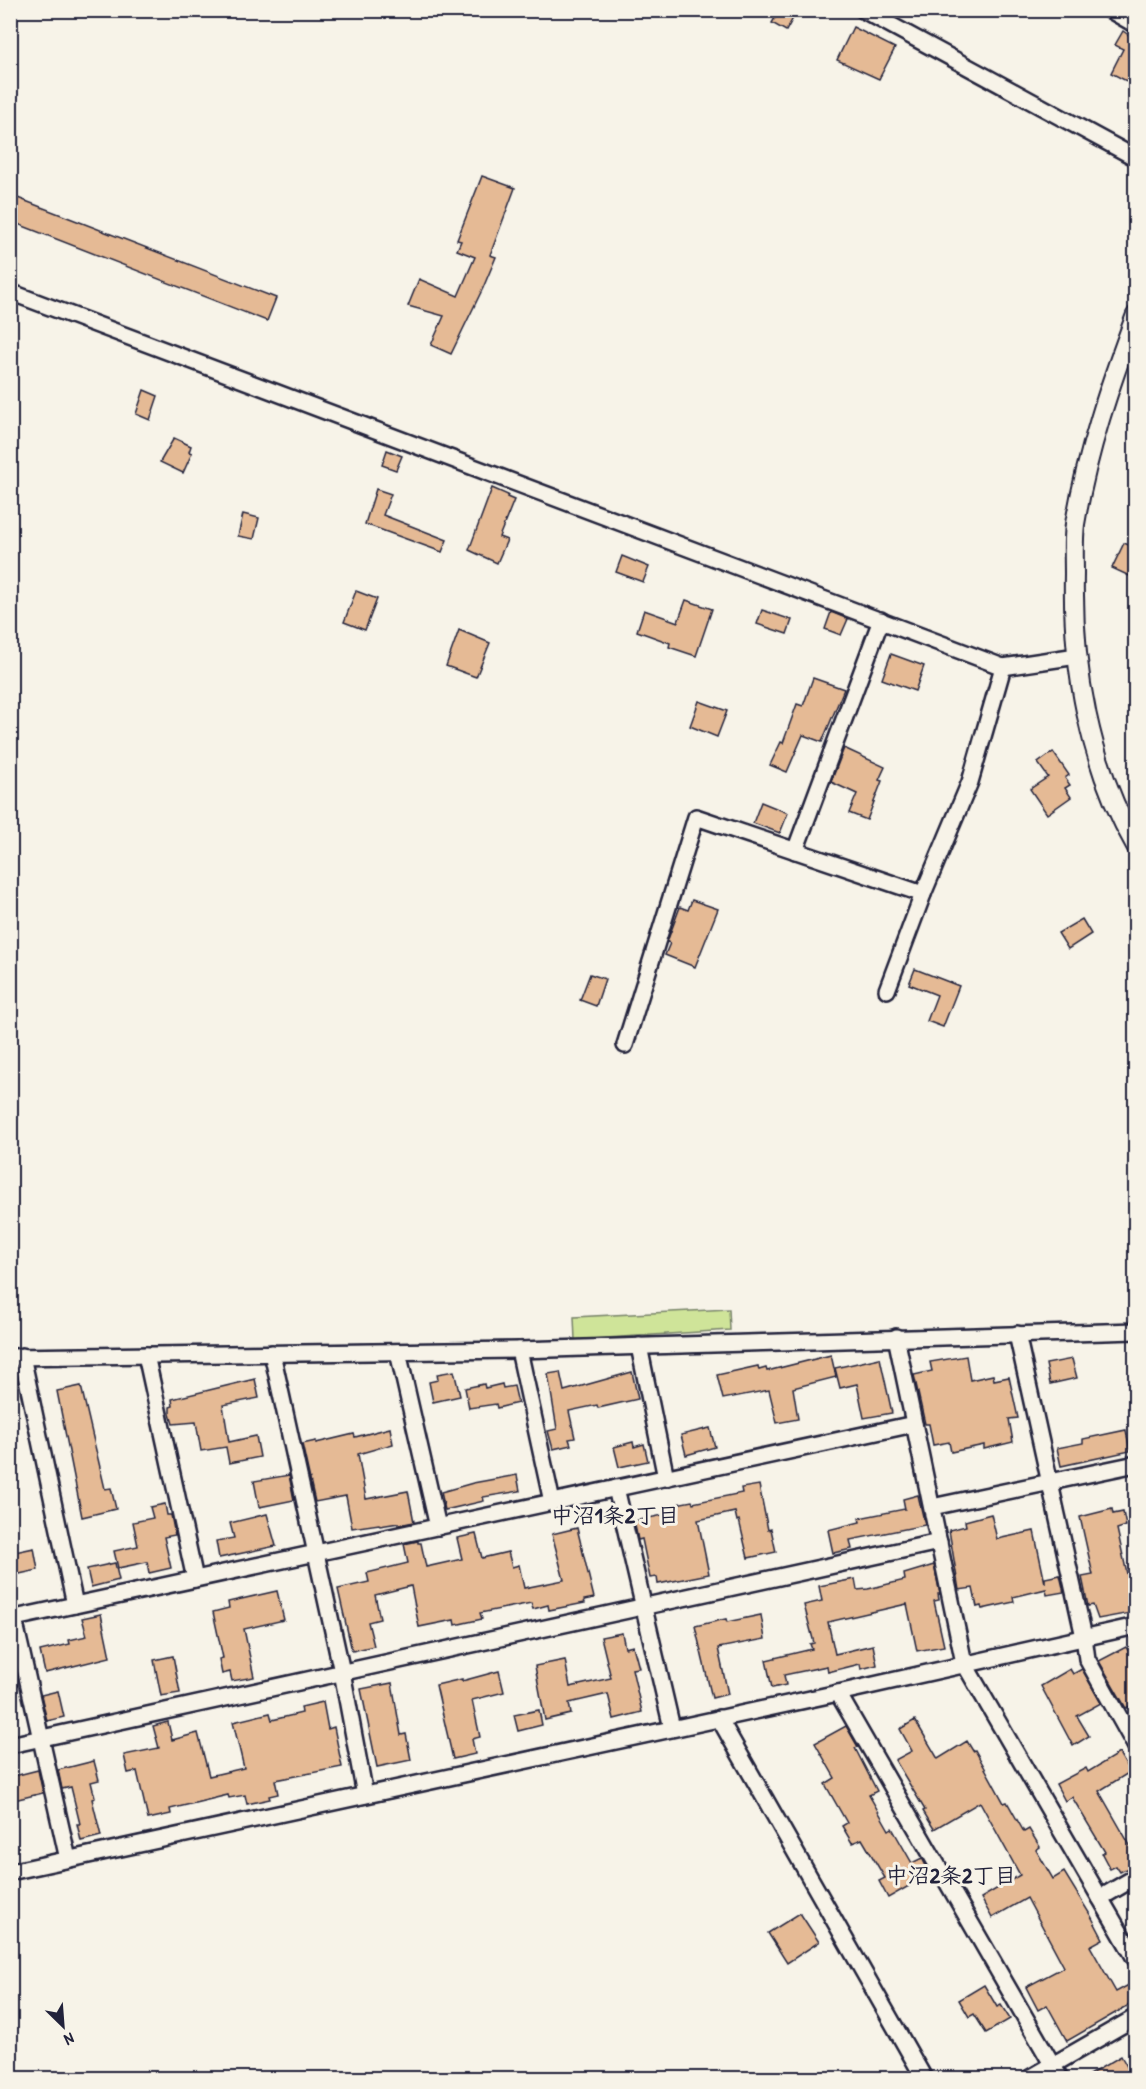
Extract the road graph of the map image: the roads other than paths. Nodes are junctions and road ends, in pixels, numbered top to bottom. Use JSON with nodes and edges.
{"nodes":[{"id":1,"x":863,"y":10,"type":"edge"},
{"id":2,"x":1110,"y":10,"type":"edge"},
{"id":3,"x":1136,"y":25,"type":"edge"},
{"id":4,"x":1136,"y":158,"type":"edge"},
{"id":5,"x":10,"y":292,"type":"edge"},
{"id":6,"x":1136,"y":315,"type":"edge"},
{"id":7,"x":881,"y":620,"type":"junction"},
{"id":8,"x":1077,"y":656,"type":"junction"},
{"id":9,"x":1003,"y":667,"type":"junction"},
{"id":10,"x":1136,"y":846,"type":"edge"},
{"id":11,"x":795,"y":851,"type":"junction"},
{"id":12,"x":923,"y":894,"type":"junction"},
{"id":13,"x":887,"y":990,"type":"dead end"},
{"id":14,"x":625,"y":1045,"type":"dead end"},
{"id":15,"x":1136,"y":1331,"type":"edge"},
{"id":16,"x":1017,"y":1334,"type":"junction"},
{"id":17,"x":896,"y":1337,"type":"junction"},
{"id":18,"x":639,"y":1346,"type":"junction"},
{"id":19,"x":519,"y":1350,"type":"junction"},
{"id":20,"x":398,"y":1352,"type":"junction"},
{"id":21,"x":272,"y":1353,"type":"junction"},
{"id":22,"x":146,"y":1355,"type":"junction"},
{"id":23,"x":16,"y":1356,"type":"edge"},
{"id":24,"x":914,"y":1424,"type":"junction"},
{"id":25,"x":1136,"y":1464,"type":"edge"},
{"id":26,"x":666,"y":1478,"type":"junction"},
{"id":27,"x":1050,"y":1484,"type":"junction"},
{"id":28,"x":616,"y":1488,"type":"junction"},
{"id":29,"x":552,"y":1502,"type":"junction"},
{"id":30,"x":932,"y":1507,"type":"junction"},
{"id":31,"x":438,"y":1527,"type":"junction"},
{"id":32,"x":939,"y":1542,"type":"junction"},
{"id":33,"x":315,"y":1553,"type":"junction"},
{"id":34,"x":195,"y":1579,"type":"junction"},
{"id":35,"x":75,"y":1605,"type":"junction"},
{"id":36,"x":643,"y":1607,"type":"junction"},
{"id":37,"x":12,"y":1619,"type":"edge"},
{"id":38,"x":1136,"y":1626,"type":"edge"},
{"id":39,"x":1084,"y":1637,"type":"junction"},
{"id":40,"x":964,"y":1663,"type":"junction"},
{"id":41,"x":342,"y":1672,"type":"junction"},
{"id":42,"x":838,"y":1693,"type":"junction"},
{"id":43,"x":719,"y":1718,"type":"junction"},
{"id":44,"x":672,"y":1728,"type":"junction"},
{"id":45,"x":40,"y":1738,"type":"junction"},
{"id":46,"x":10,"y":1745,"type":"edge"},
{"id":47,"x":1136,"y":1747,"type":"edge"},
{"id":48,"x":365,"y":1795,"type":"junction"},
{"id":49,"x":68,"y":1859,"type":"junction"},
{"id":50,"x":10,"y":1872,"type":"edge"},
{"id":51,"x":1136,"y":1877,"type":"edge"},
{"id":52,"x":1100,"y":1898,"type":"junction"},
{"id":53,"x":1136,"y":1960,"type":"edge"},
{"id":54,"x":1136,"y":2017,"type":"edge"},
{"id":55,"x":1056,"y":2072,"type":"edge"},
{"id":56,"x":924,"y":2079,"type":"edge"},
{"id":57,"x":1030,"y":2079,"type":"edge"}],
"edges":[{"from":1,"to":4,"type":"street"},
{"from":2,"to":3,"type":"street"},
{"from":5,"to":7,"type":"street"},
{"from":6,"to":8,"type":"street"},
{"from":7,"to":9,"type":"street"},
{"from":7,"to":11,"type":"street"},
{"from":8,"to":9,"type":"street"},
{"from":8,"to":10,"type":"street"},
{"from":9,"to":12,"type":"street"},
{"from":11,"to":12,"type":"street"},
{"from":11,"to":14,"type":"street"},
{"from":12,"to":13,"type":"street"},
{"from":15,"to":16,"type":"street"},
{"from":16,"to":17,"type":"street"},
{"from":16,"to":27,"type":"street"},
{"from":17,"to":18,"type":"street"},
{"from":17,"to":24,"type":"street"},
{"from":18,"to":19,"type":"street"},
{"from":18,"to":26,"type":"street"},
{"from":19,"to":20,"type":"street"},
{"from":19,"to":29,"type":"street"},
{"from":20,"to":21,"type":"street"},
{"from":20,"to":31,"type":"street"},
{"from":21,"to":22,"type":"street"},
{"from":21,"to":33,"type":"street"},
{"from":22,"to":23,"type":"street"},
{"from":22,"to":34,"type":"street"},
{"from":23,"to":35,"type":"street"},
{"from":24,"to":26,"type":"street"},
{"from":24,"to":30,"type":"street"},
{"from":25,"to":27,"type":"street"},
{"from":26,"to":28,"type":"street"},
{"from":27,"to":30,"type":"street"},
{"from":27,"to":39,"type":"street"},
{"from":28,"to":29,"type":"street"},
{"from":28,"to":36,"type":"street"},
{"from":29,"to":31,"type":"street"},
{"from":30,"to":32,"type":"street"},
{"from":31,"to":33,"type":"street"},
{"from":32,"to":36,"type":"street"},
{"from":32,"to":40,"type":"street"},
{"from":33,"to":34,"type":"street"},
{"from":33,"to":41,"type":"street"},
{"from":34,"to":35,"type":"street"},
{"from":35,"to":37,"type":"street"},
{"from":36,"to":41,"type":"street"},
{"from":36,"to":44,"type":"street"},
{"from":37,"to":45,"type":"street"},
{"from":38,"to":39,"type":"street"},
{"from":39,"to":40,"type":"street"},
{"from":39,"to":47,"type":"street"},
{"from":40,"to":42,"type":"street"},
{"from":40,"to":52,"type":"street"},
{"from":41,"to":45,"type":"street"},
{"from":41,"to":48,"type":"street"},
{"from":42,"to":43,"type":"street"},
{"from":42,"to":55,"type":"street"},
{"from":43,"to":44,"type":"street"},
{"from":43,"to":56,"type":"street"},
{"from":44,"to":48,"type":"street"},
{"from":45,"to":46,"type":"street"},
{"from":45,"to":49,"type":"street"},
{"from":48,"to":49,"type":"street"},
{"from":49,"to":50,"type":"street"},
{"from":51,"to":52,"type":"street"},
{"from":52,"to":53,"type":"street"},
{"from":54,"to":55,"type":"street"},
{"from":55,"to":57,"type":"street"}]}
